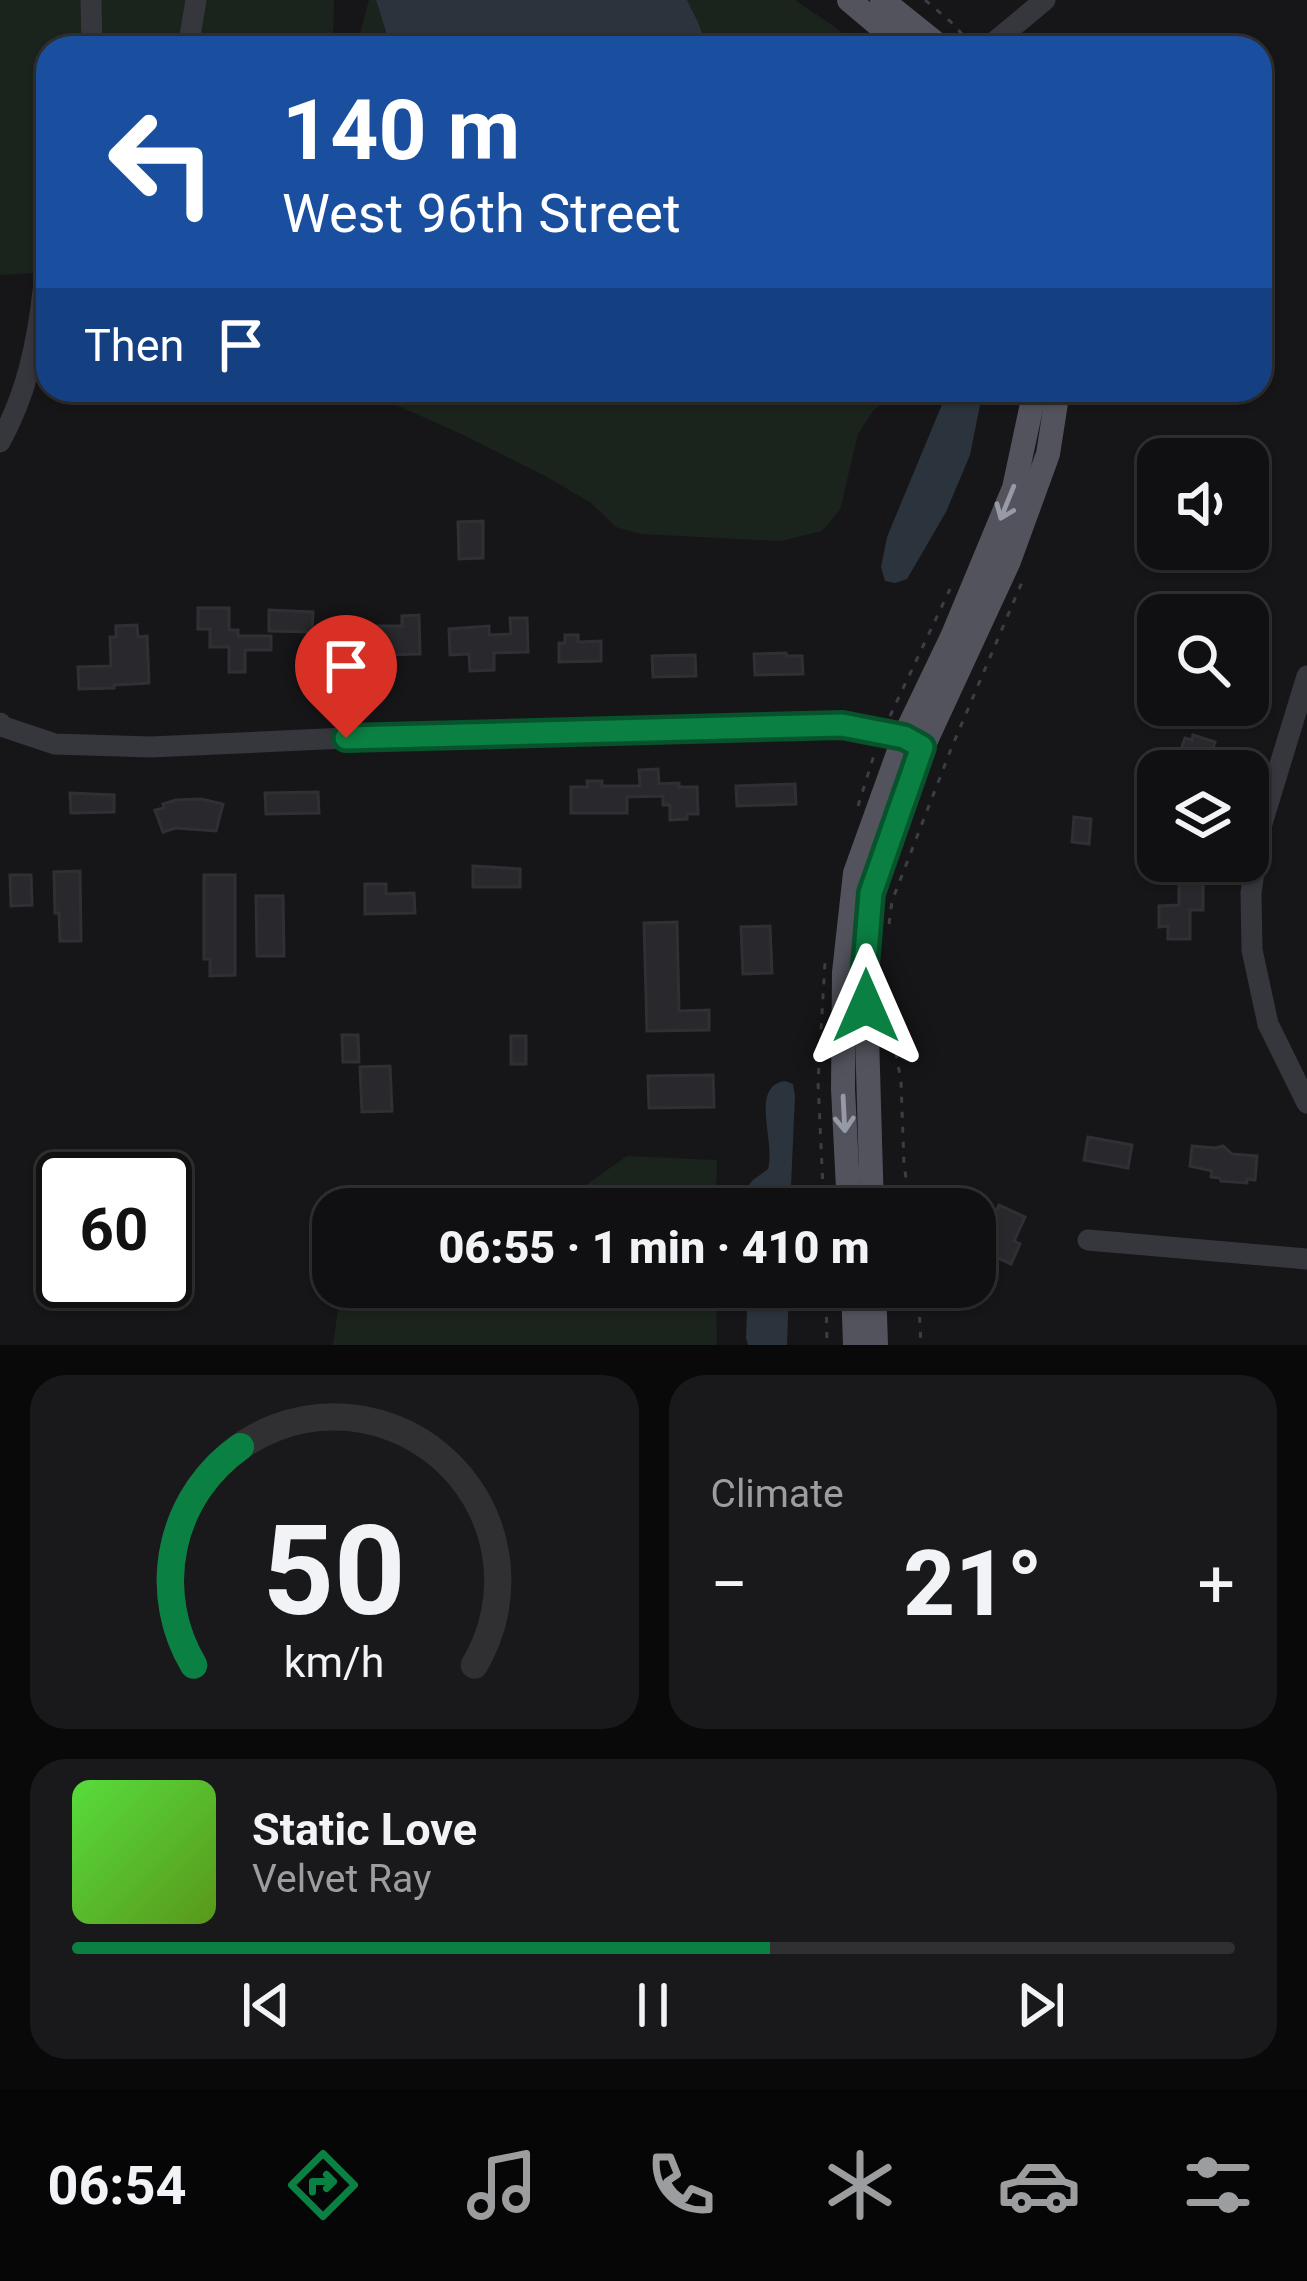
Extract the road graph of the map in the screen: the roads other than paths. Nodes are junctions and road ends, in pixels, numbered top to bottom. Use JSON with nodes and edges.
{"nodes":[{"id":1,"x":91,"y":0,"type":"edge"},
{"id":2,"x":196,"y":0,"type":"edge"},
{"id":3,"x":849,"y":0,"type":"edge"},
{"id":4,"x":882,"y":0,"type":"edge"},
{"id":5,"x":1045,"y":0,"type":"edge"},
{"id":6,"x":92,"y":36,"type":"edge"},
{"id":7,"x":190,"y":36,"type":"edge"},
{"id":8,"x":892,"y":36,"type":"edge"},
{"id":9,"x":927,"y":36,"type":"edge"},
{"id":10,"x":1002,"y":36,"type":"edge"},
{"id":11,"x":36,"y":336,"type":"edge"},
{"id":12,"x":1032,"y":402,"type":"edge"},
{"id":13,"x":1056,"y":402,"type":"edge"},
{"id":14,"x":0,"y":442,"type":"edge"},
{"id":15,"x":1307,"y":676,"type":"edge"},
{"id":16,"x":0,"y":723,"type":"edge"},
{"id":17,"x":913,"y":742,"type":"junction"},
{"id":18,"x":1307,"y":1102,"type":"edge"},
{"id":19,"x":848,"y":1188,"type":"edge"},
{"id":20,"x":871,"y":1188,"type":"edge"},
{"id":21,"x":1088,"y":1240,"type":"dead end"},
{"id":22,"x":1307,"y":1259,"type":"edge"},
{"id":23,"x":854,"y":1308,"type":"edge"},
{"id":24,"x":875,"y":1308,"type":"edge"},
{"id":25,"x":855,"y":1345,"type":"edge"},
{"id":26,"x":876,"y":1345,"type":"edge"}],
"edges":[{"from":1,"to":6,"type":"street"},
{"from":2,"to":7,"type":"street"},
{"from":3,"to":8,"type":"main road"},
{"from":4,"to":9,"type":"main road"},
{"from":5,"to":10,"type":"street"},
{"from":11,"to":14,"type":"street"},
{"from":12,"to":17,"type":"main road","one_way":true},
{"from":13,"to":17,"type":"main road"},
{"from":15,"to":18,"type":"street"},
{"from":16,"to":17,"type":"street"},
{"from":17,"to":19,"type":"main road","one_way":true},
{"from":17,"to":20,"type":"main road"},
{"from":21,"to":22,"type":"street"},
{"from":23,"to":25,"type":"main road"},
{"from":24,"to":26,"type":"main road"}]}
